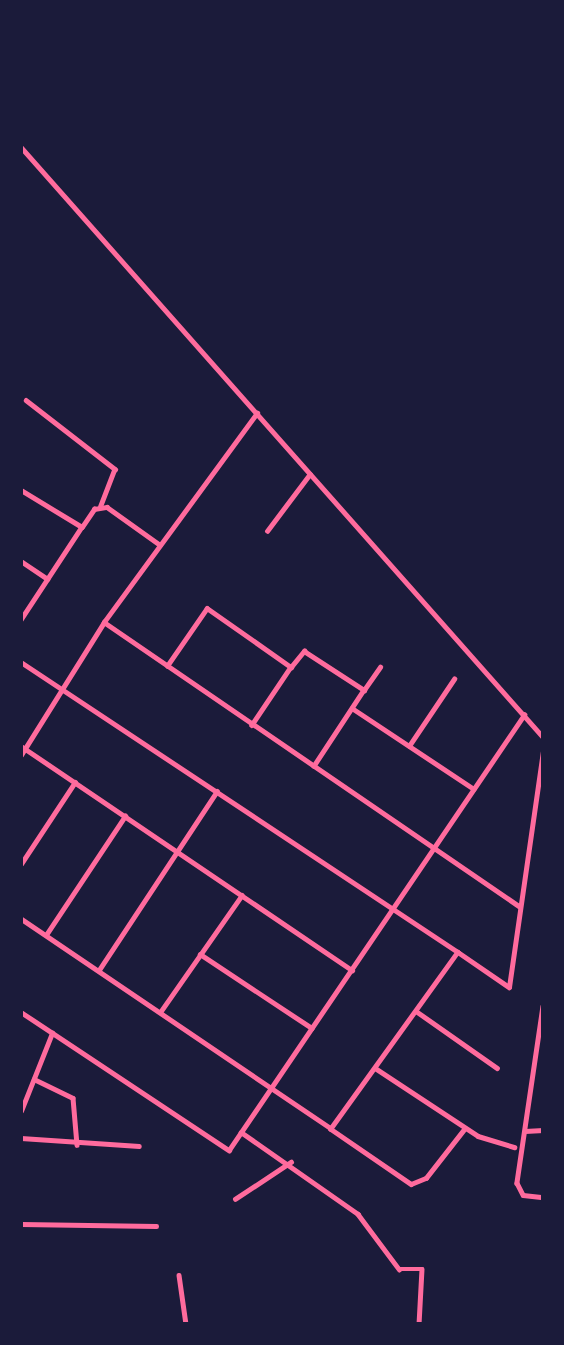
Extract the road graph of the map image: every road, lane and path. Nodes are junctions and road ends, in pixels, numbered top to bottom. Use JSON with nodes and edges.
{"nodes":[{"id":1,"x":21,"y":148,"type":"edge"},
{"id":2,"x":26,"y":400,"type":"dead end"},
{"id":3,"x":257,"y":413,"type":"junction"},
{"id":4,"x":310,"y":474,"type":"junction"},
{"id":5,"x":21,"y":489,"type":"edge"},
{"id":6,"x":101,"y":506,"type":"junction"},
{"id":7,"x":82,"y":527,"type":"junction"},
{"id":8,"x":267,"y":531,"type":"dead end"},
{"id":9,"x":160,"y":545,"type":"junction"},
{"id":10,"x":21,"y":561,"type":"edge"},
{"id":11,"x":48,"y":579,"type":"junction"},
{"id":12,"x":23,"y":613,"type":"edge"},
{"id":13,"x":21,"y":620,"type":"edge"},
{"id":14,"x":103,"y":622,"type":"junction"},
{"id":15,"x":21,"y":662,"type":"edge"},
{"id":16,"x":167,"y":666,"type":"junction"},
{"id":17,"x":291,"y":667,"type":"junction"},
{"id":18,"x":380,"y":667,"type":"dead end"},
{"id":19,"x":454,"y":679,"type":"dead end"},
{"id":20,"x":62,"y":689,"type":"junction"},
{"id":21,"x":364,"y":690,"type":"junction"},
{"id":22,"x":352,"y":708,"type":"junction"},
{"id":23,"x":524,"y":715,"type":"junction"},
{"id":24,"x":252,"y":725,"type":"junction"},
{"id":25,"x":543,"y":737,"type":"edge"},
{"id":26,"x":409,"y":746,"type":"junction"},
{"id":27,"x":23,"y":748,"type":"edge"},
{"id":28,"x":543,"y":752,"type":"edge"},
{"id":29,"x":21,"y":755,"type":"edge"},
{"id":30,"x":314,"y":766,"type":"junction"},
{"id":31,"x":75,"y":782,"type":"junction"},
{"id":32,"x":474,"y":789,"type":"junction"},
{"id":33,"x":217,"y":791,"type":"junction"},
{"id":34,"x":125,"y":817,"type":"junction"},
{"id":35,"x":435,"y":847,"type":"junction"},
{"id":36,"x":177,"y":851,"type":"junction"},
{"id":37,"x":21,"y":864,"type":"edge"},
{"id":38,"x":242,"y":895,"type":"junction"},
{"id":39,"x":519,"y":906,"type":"junction"},
{"id":40,"x":394,"y":907,"type":"junction"},
{"id":41,"x":21,"y":919,"type":"edge"},
{"id":42,"x":46,"y":936,"type":"junction"},
{"id":43,"x":458,"y":952,"type":"junction"},
{"id":44,"x":200,"y":954,"type":"junction"},
{"id":45,"x":99,"y":970,"type":"junction"},
{"id":46,"x":352,"y":970,"type":"junction"},
{"id":47,"x":543,"y":1006,"type":"edge"},
{"id":48,"x":161,"y":1011,"type":"junction"},
{"id":49,"x":416,"y":1011,"type":"junction"},
{"id":50,"x":21,"y":1012,"type":"edge"},
{"id":51,"x":312,"y":1028,"type":"junction"},
{"id":52,"x":52,"y":1032,"type":"junction"},
{"id":53,"x":375,"y":1068,"type":"junction"},
{"id":54,"x":497,"y":1068,"type":"dead end"},
{"id":55,"x":534,"y":1068,"type":"junction"},
{"id":56,"x":543,"y":1068,"type":"edge"},
{"id":57,"x":34,"y":1079,"type":"junction"},
{"id":58,"x":274,"y":1085,"type":"junction"},
{"id":59,"x":21,"y":1111,"type":"edge"},
{"id":60,"x":465,"y":1128,"type":"junction"},
{"id":61,"x":331,"y":1129,"type":"junction"},
{"id":62,"x":543,"y":1130,"type":"edge"},
{"id":63,"x":524,"y":1131,"type":"junction"},
{"id":64,"x":242,"y":1132,"type":"junction"},
{"id":65,"x":21,"y":1138,"type":"edge"},
{"id":66,"x":77,"y":1145,"type":"junction"},
{"id":67,"x":139,"y":1146,"type":"dead end"},
{"id":68,"x":514,"y":1147,"type":"dead end"},
{"id":69,"x":291,"y":1162,"type":"junction"},
{"id":70,"x":543,"y":1197,"type":"edge"},
{"id":71,"x":236,"y":1199,"type":"dead end"},
{"id":72,"x":21,"y":1224,"type":"edge"},
{"id":73,"x":156,"y":1226,"type":"dead end"},
{"id":74,"x":179,"y":1275,"type":"dead end"},
{"id":75,"x":186,"y":1324,"type":"edge"},
{"id":76,"x":419,"y":1324,"type":"edge"}],
"edges":[{"from":1,"to":3,"type":"street"},
{"from":2,"to":6,"type":"street"},
{"from":3,"to":4,"type":"street"},
{"from":3,"to":9,"type":"street"},
{"from":4,"to":8,"type":"street"},
{"from":4,"to":23,"type":"street"},
{"from":5,"to":7,"type":"street"},
{"from":6,"to":7,"type":"street"},
{"from":6,"to":9,"type":"street"},
{"from":7,"to":11,"type":"street"},
{"from":9,"to":14,"type":"street"},
{"from":10,"to":11,"type":"street"},
{"from":11,"to":12,"type":"street"},
{"from":12,"to":13,"type":"street"},
{"from":14,"to":16,"type":"street"},
{"from":14,"to":20,"type":"street"},
{"from":15,"to":20,"type":"street"},
{"from":16,"to":17,"type":"street"},
{"from":16,"to":24,"type":"street"},
{"from":17,"to":21,"type":"street"},
{"from":17,"to":24,"type":"street"},
{"from":18,"to":21,"type":"street"},
{"from":19,"to":26,"type":"street"},
{"from":20,"to":27,"type":"street"},
{"from":20,"to":33,"type":"street"},
{"from":21,"to":22,"type":"street"},
{"from":22,"to":26,"type":"street"},
{"from":22,"to":30,"type":"street"},
{"from":23,"to":25,"type":"street"},
{"from":23,"to":32,"type":"street"},
{"from":24,"to":30,"type":"street"},
{"from":26,"to":32,"type":"street"},
{"from":27,"to":29,"type":"street"},
{"from":27,"to":31,"type":"street"},
{"from":28,"to":39,"type":"street"},
{"from":30,"to":35,"type":"street"},
{"from":31,"to":34,"type":"street"},
{"from":31,"to":37,"type":"street"},
{"from":32,"to":35,"type":"street"},
{"from":33,"to":36,"type":"street"},
{"from":33,"to":40,"type":"street"},
{"from":34,"to":36,"type":"street"},
{"from":34,"to":42,"type":"street"},
{"from":35,"to":39,"type":"street"},
{"from":35,"to":40,"type":"street"},
{"from":36,"to":38,"type":"street"},
{"from":36,"to":45,"type":"street"},
{"from":38,"to":44,"type":"street"},
{"from":38,"to":46,"type":"street"},
{"from":39,"to":43,"type":"street"},
{"from":40,"to":43,"type":"street"},
{"from":40,"to":46,"type":"street"},
{"from":41,"to":42,"type":"street"},
{"from":42,"to":45,"type":"street"},
{"from":43,"to":49,"type":"street"},
{"from":44,"to":48,"type":"street"},
{"from":44,"to":51,"type":"street"},
{"from":45,"to":48,"type":"street"},
{"from":46,"to":51,"type":"street"},
{"from":47,"to":55,"type":"street"},
{"from":48,"to":58,"type":"street"},
{"from":49,"to":53,"type":"street"},
{"from":49,"to":54,"type":"street"},
{"from":50,"to":52,"type":"street"},
{"from":51,"to":58,"type":"street"},
{"from":52,"to":57,"type":"street"},
{"from":52,"to":64,"type":"street"},
{"from":53,"to":60,"type":"street"},
{"from":53,"to":61,"type":"street"},
{"from":55,"to":56,"type":"street"},
{"from":55,"to":63,"type":"street"},
{"from":57,"to":59,"type":"street"},
{"from":57,"to":66,"type":"street"},
{"from":58,"to":61,"type":"street"},
{"from":58,"to":64,"type":"street"},
{"from":60,"to":61,"type":"street"},
{"from":60,"to":68,"type":"street"},
{"from":62,"to":63,"type":"street"},
{"from":63,"to":70,"type":"street"},
{"from":64,"to":69,"type":"street"},
{"from":65,"to":66,"type":"street"},
{"from":66,"to":67,"type":"street"},
{"from":69,"to":71,"type":"street"},
{"from":69,"to":76,"type":"street"},
{"from":72,"to":73,"type":"street"},
{"from":74,"to":75,"type":"street"}]}
